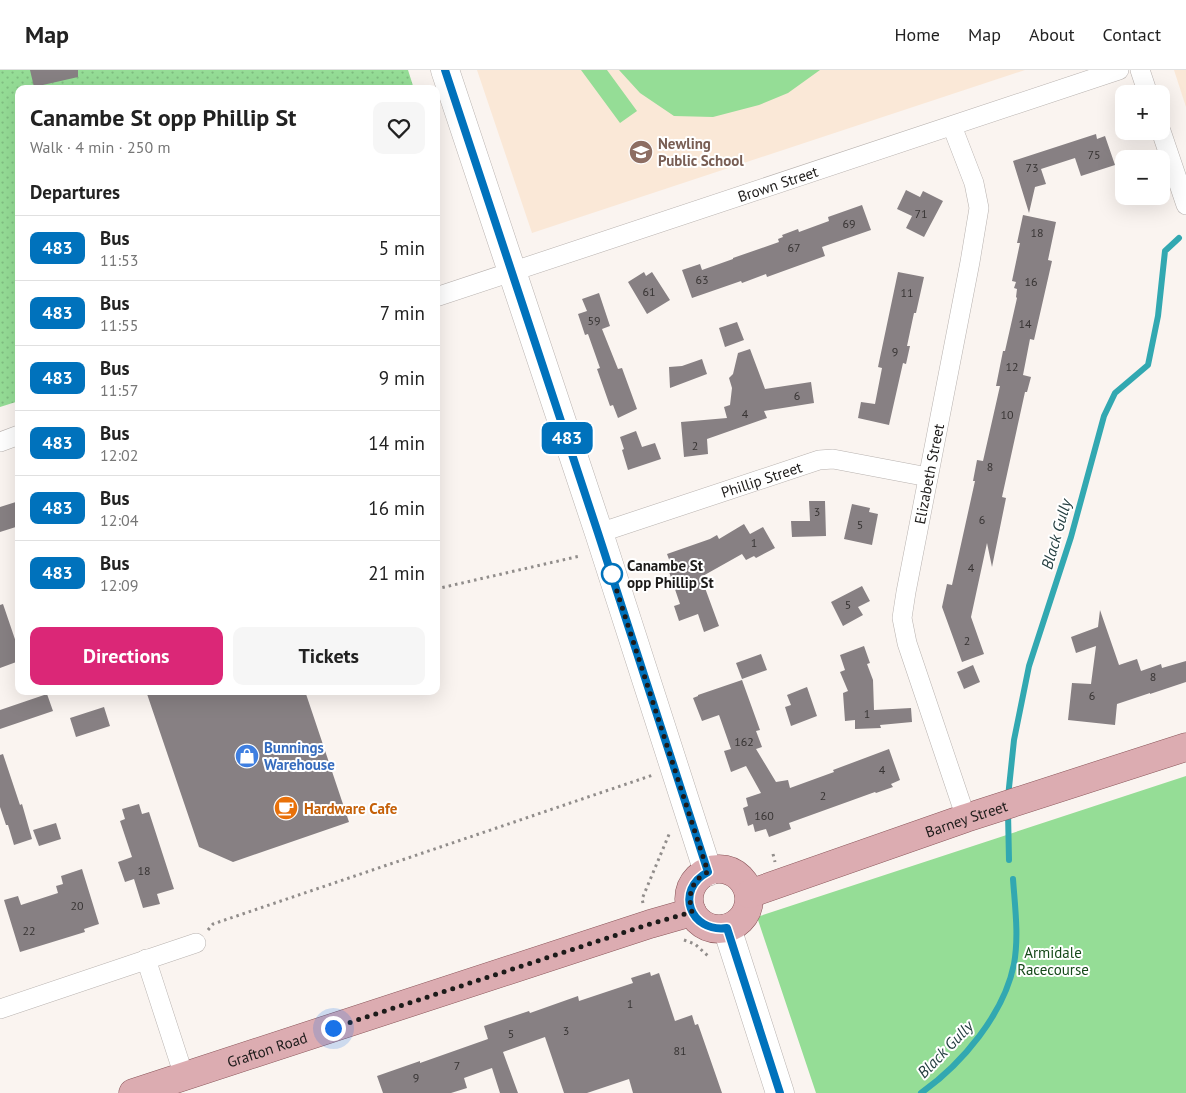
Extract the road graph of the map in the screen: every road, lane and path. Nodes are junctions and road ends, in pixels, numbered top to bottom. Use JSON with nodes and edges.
{"nodes":[{"id":1,"x":445,"y":70,"type":"edge"},
{"id":2,"x":1119,"y":70,"type":"edge"},
{"id":3,"x":1140,"y":70,"type":"edge"},
{"id":4,"x":1145,"y":85,"type":"edge"},
{"id":5,"x":952,"y":126,"type":"junction"},
{"id":6,"x":1164,"y":140,"type":"edge"},
{"id":7,"x":1186,"y":205,"type":"edge"},
{"id":8,"x":512,"y":272,"type":"junction"},
{"id":9,"x":440,"y":296,"type":"edge"},
{"id":10,"x":15,"y":436,"type":"edge"},
{"id":11,"x":0,"y":442,"type":"edge"},
{"id":12,"x":928,"y":477,"type":"junction"},
{"id":13,"x":598,"y":533,"type":"junction"},
{"id":14,"x":580,"y":556,"type":"dead end"},
{"id":15,"x":440,"y":587,"type":"edge"},
{"id":16,"x":1186,"y":747,"type":"edge"},
{"id":17,"x":652,"y":776,"type":"dead end"},
{"id":18,"x":966,"y":818,"type":"junction"},
{"id":19,"x":671,"y":830,"type":"dead end"},
{"id":20,"x":773,"y":854,"type":"dead end"},
{"id":21,"x":775,"y":861,"type":"dead end"},
{"id":22,"x":708,"y":872,"type":"junction"},
{"id":23,"x":749,"y":894,"type":"junction"},
{"id":24,"x":644,"y":907,"type":"dead end"},
{"id":25,"x":692,"y":912,"type":"junction"},
{"id":26,"x":727,"y":928,"type":"junction"},
{"id":27,"x":679,"y":938,"type":"dead end"},
{"id":28,"x":196,"y":943,"type":"joint"},
{"id":29,"x":708,"y":956,"type":"dead end"},
{"id":30,"x":146,"y":959,"type":"junction"},
{"id":31,"x":0,"y":1009,"type":"edge"},
{"id":32,"x":184,"y":1076,"type":"junction"},
{"id":33,"x":134,"y":1093,"type":"edge"},
{"id":34,"x":780,"y":1093,"type":"edge"}],
"edges":[{"from":1,"to":8,"type":"street"},
{"from":2,"to":5,"type":"street","name":"Brown Street"},
{"from":3,"to":4,"type":"street"},
{"from":5,"to":8,"type":"street","name":"Brown Street"},
{"from":5,"to":12,"type":"street","name":"Elizabeth Street"},
{"from":6,"to":7,"type":"street"},
{"from":8,"to":9,"type":"street","name":"Brown Street"},
{"from":8,"to":13,"type":"street"},
{"from":10,"to":11,"type":"street"},
{"from":12,"to":13,"type":"street","name":"Phillip Street"},
{"from":12,"to":18,"type":"street","name":"Elizabeth Street"},
{"from":13,"to":22,"type":"street"},
{"from":14,"to":15,"type":"path"},
{"from":16,"to":18,"type":"main road","name":"Barney Street"},
{"from":17,"to":28,"type":"path"},
{"from":18,"to":23,"type":"main road","name":"Barney Street"},
{"from":19,"to":24,"type":"path"},
{"from":20,"to":21,"type":"path"},
{"from":22,"to":23,"type":"main road"},
{"from":22,"to":25,"type":"main road"},
{"from":23,"to":26,"type":"main road"},
{"from":25,"to":26,"type":"main road"},
{"from":25,"to":32,"type":"main road","name":"Grafton Road"},
{"from":26,"to":34,"type":"street"},
{"from":27,"to":29,"type":"path"},
{"from":28,"to":30,"type":"street"},
{"from":30,"to":31,"type":"street"},
{"from":30,"to":32,"type":"street"},
{"from":32,"to":33,"type":"main road","name":"Grafton Road"}]}
